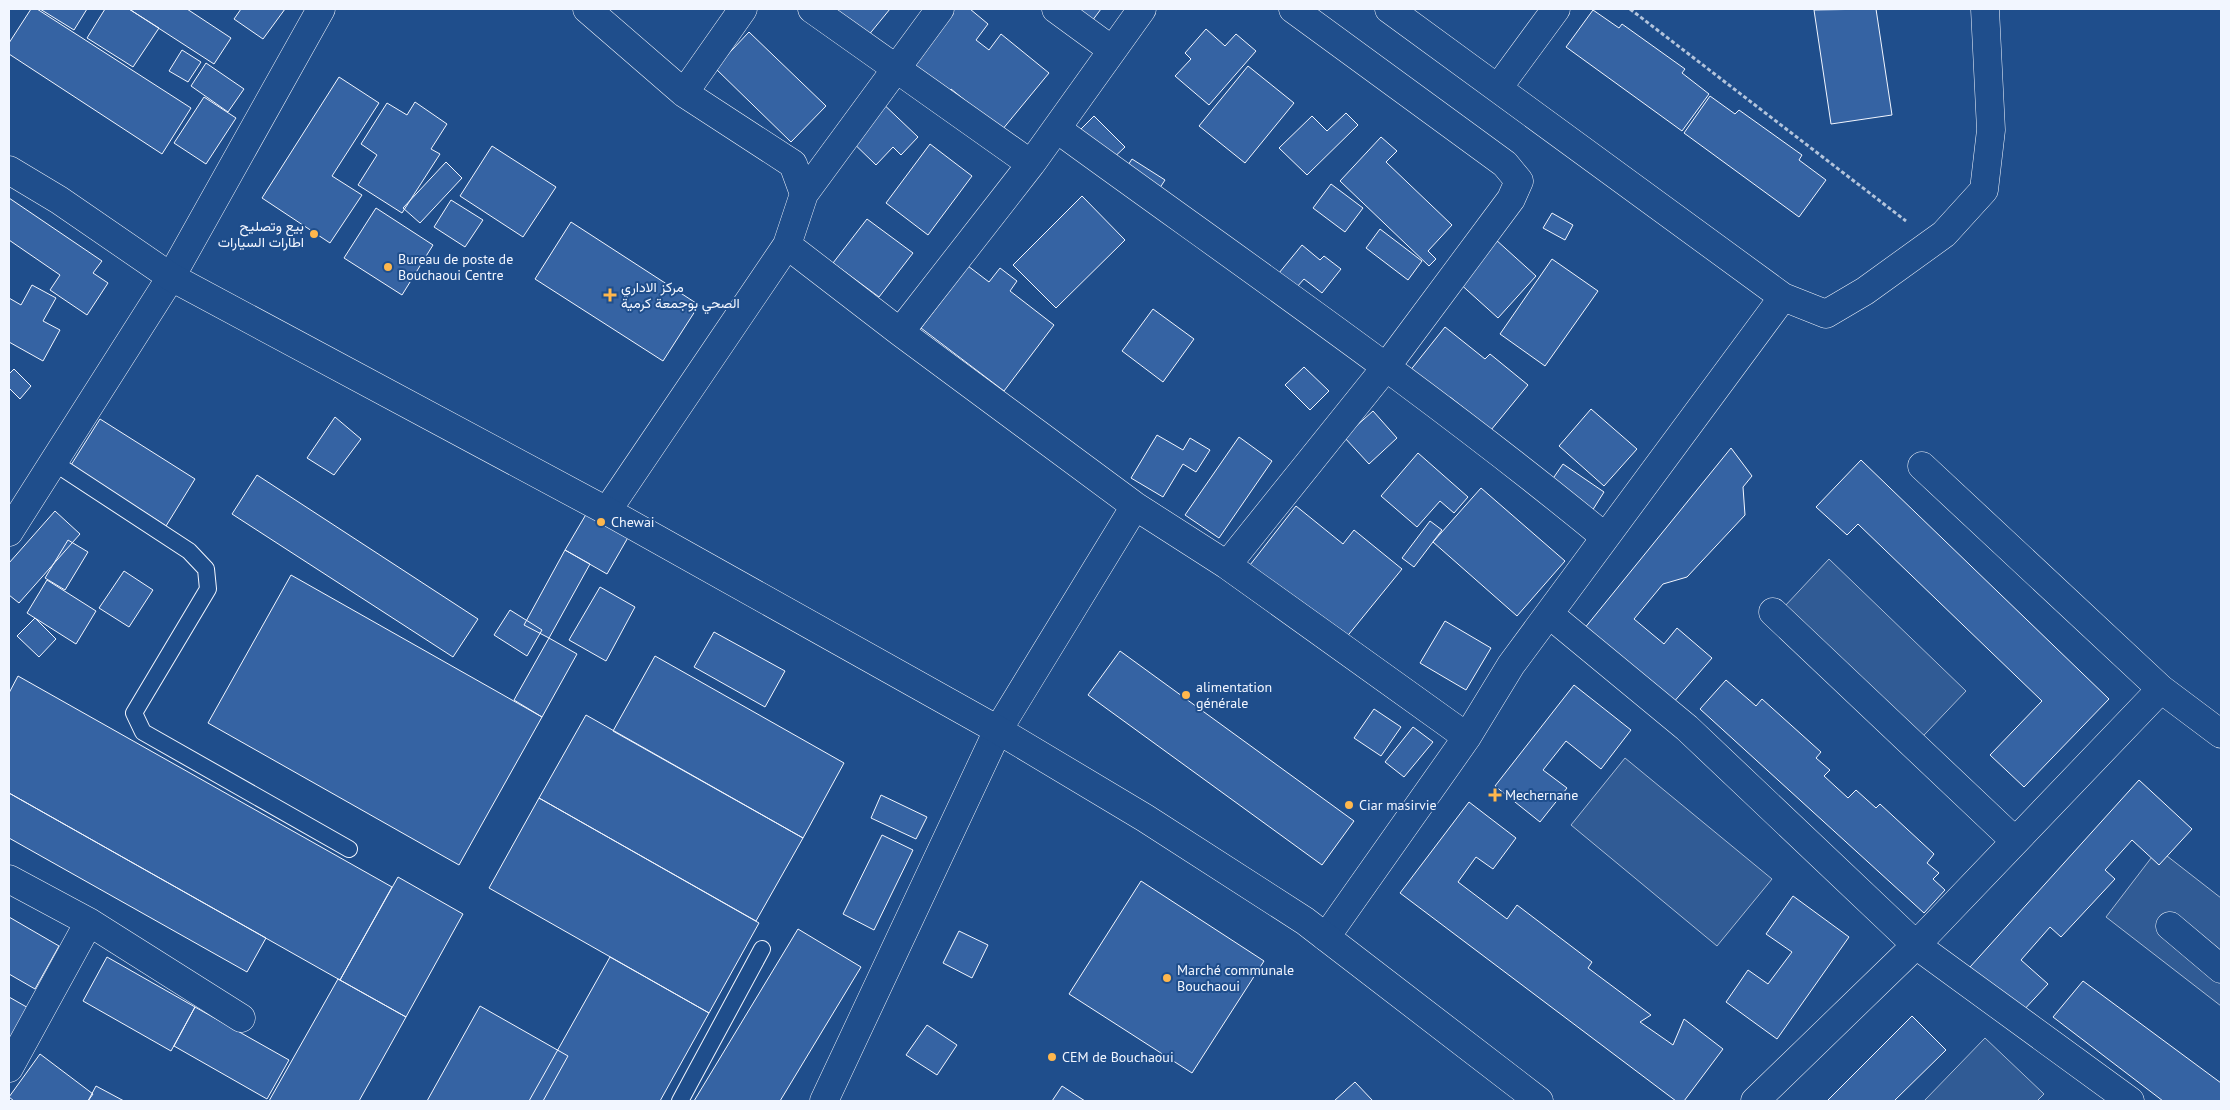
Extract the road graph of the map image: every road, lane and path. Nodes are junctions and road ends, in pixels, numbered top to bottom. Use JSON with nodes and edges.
{"nodes":[{"id":1,"x":321,"y":9,"type":"edge"},
{"id":2,"x":588,"y":9,"type":"edge"},
{"id":3,"x":743,"y":9,"type":"edge"},
{"id":4,"x":812,"y":9,"type":"edge"},
{"id":5,"x":940,"y":9,"type":"edge"},
{"id":6,"x":1056,"y":9,"type":"edge"},
{"id":7,"x":1142,"y":9,"type":"edge"},
{"id":8,"x":1293,"y":9,"type":"edge"},
{"id":9,"x":1389,"y":9,"type":"edge"},
{"id":10,"x":1556,"y":9,"type":"edge"},
{"id":11,"x":1630,"y":9,"type":"edge"},
{"id":12,"x":1985,"y":9,"type":"edge"},
{"id":13,"x":1112,"y":50,"type":"junction"},
{"id":14,"x":897,"y":68,"type":"junction"},
{"id":15,"x":1498,"y":88,"type":"junction"},
{"id":16,"x":684,"y":93,"type":"junction"},
{"id":17,"x":1057,"y":129,"type":"junction"},
{"id":18,"x":1031,"y":164,"type":"junction"},
{"id":19,"x":9,"y":170,"type":"edge"},
{"id":20,"x":804,"y":194,"type":"junction"},
{"id":21,"x":1932,"y":242,"type":"junction"},
{"id":22,"x":787,"y":245,"type":"junction"},
{"id":23,"x":171,"y":277,"type":"junction"},
{"id":24,"x":1783,"y":297,"type":"junction"},
{"id":25,"x":900,"y":332,"type":"junction"},
{"id":26,"x":1386,"y":367,"type":"junction"},
{"id":27,"x":53,"y":462,"type":"junction"},
{"id":28,"x":1922,"y":466,"type":"dead end"},
{"id":29,"x":1135,"y":506,"type":"junction"},
{"id":30,"x":607,"y":511,"type":"junction"},
{"id":31,"x":9,"y":532,"type":"edge"},
{"id":32,"x":1605,"y":537,"type":"junction"},
{"id":33,"x":1228,"y":565,"type":"junction"},
{"id":34,"x":1774,"y":612,"type":"dead end"},
{"id":35,"x":1549,"y":614,"type":"junction"},
{"id":36,"x":2160,"y":689,"type":"junction"},
{"id":37,"x":998,"y":730,"type":"junction"},
{"id":38,"x":2221,"y":734,"type":"edge"},
{"id":39,"x":1467,"y":737,"type":"junction"},
{"id":40,"x":2015,"y":842,"type":"junction"},
{"id":41,"x":349,"y":849,"type":"dead end"},
{"id":42,"x":9,"y":879,"type":"edge"},
{"id":43,"x":89,"y":922,"type":"junction"},
{"id":44,"x":2170,"y":926,"type":"dead end"},
{"id":45,"x":1326,"y":937,"type":"junction"},
{"id":46,"x":1916,"y":945,"type":"junction"},
{"id":47,"x":762,"y":949,"type":"dead end"},
{"id":48,"x":2221,"y":969,"type":"edge"},
{"id":49,"x":241,"y":1018,"type":"dead end"},
{"id":50,"x":9,"y":1068,"type":"edge"},
{"id":51,"x":680,"y":1101,"type":"edge"},
{"id":52,"x":824,"y":1101,"type":"edge"},
{"id":53,"x":1539,"y":1101,"type":"edge"},
{"id":54,"x":1755,"y":1101,"type":"edge"},
{"id":55,"x":2130,"y":1101,"type":"edge"}],
"edges":[{"from":1,"to":23,"type":"street"},
{"from":2,"to":16,"type":"street"},
{"from":3,"to":16,"type":"street"},
{"from":4,"to":14,"type":"street"},
{"from":5,"to":14,"type":"street"},
{"from":6,"to":13,"type":"street"},
{"from":7,"to":13,"type":"street"},
{"from":8,"to":26,"type":"street"},
{"from":9,"to":15,"type":"street"},
{"from":10,"to":15,"type":"street"},
{"from":11,"to":21,"type":"path"},
{"from":12,"to":21,"type":"street"},
{"from":13,"to":17,"type":"street"},
{"from":14,"to":18,"type":"street"},
{"from":14,"to":20,"type":"street"},
{"from":15,"to":24,"type":"street"},
{"from":16,"to":20,"type":"street"},
{"from":17,"to":18,"type":"street"},
{"from":17,"to":26,"type":"street"},
{"from":18,"to":25,"type":"street"},
{"from":19,"to":23,"type":"street"},
{"from":20,"to":22,"type":"street"},
{"from":21,"to":24,"type":"street"},
{"from":22,"to":25,"type":"street"},
{"from":22,"to":30,"type":"street"},
{"from":23,"to":27,"type":"street"},
{"from":23,"to":30,"type":"street"},
{"from":24,"to":32,"type":"street"},
{"from":25,"to":29,"type":"street"},
{"from":26,"to":32,"type":"street"},
{"from":26,"to":33,"type":"street"},
{"from":27,"to":31,"type":"street"},
{"from":27,"to":41,"type":"lane"},
{"from":28,"to":36,"type":"street"},
{"from":29,"to":33,"type":"street"},
{"from":29,"to":37,"type":"street"},
{"from":30,"to":37,"type":"street"},
{"from":32,"to":35,"type":"street"},
{"from":33,"to":39,"type":"street"},
{"from":34,"to":40,"type":"street"},
{"from":35,"to":39,"type":"street"},
{"from":35,"to":46,"type":"street"},
{"from":36,"to":38,"type":"street"},
{"from":36,"to":40,"type":"street"},
{"from":37,"to":45,"type":"street"},
{"from":37,"to":52,"type":"street"},
{"from":39,"to":45,"type":"street"},
{"from":40,"to":46,"type":"street"},
{"from":42,"to":43,"type":"street"},
{"from":43,"to":49,"type":"street"},
{"from":43,"to":50,"type":"street"},
{"from":44,"to":48,"type":"street"},
{"from":45,"to":53,"type":"street"},
{"from":46,"to":54,"type":"street"},
{"from":46,"to":55,"type":"street"},
{"from":47,"to":51,"type":"lane"}]}
